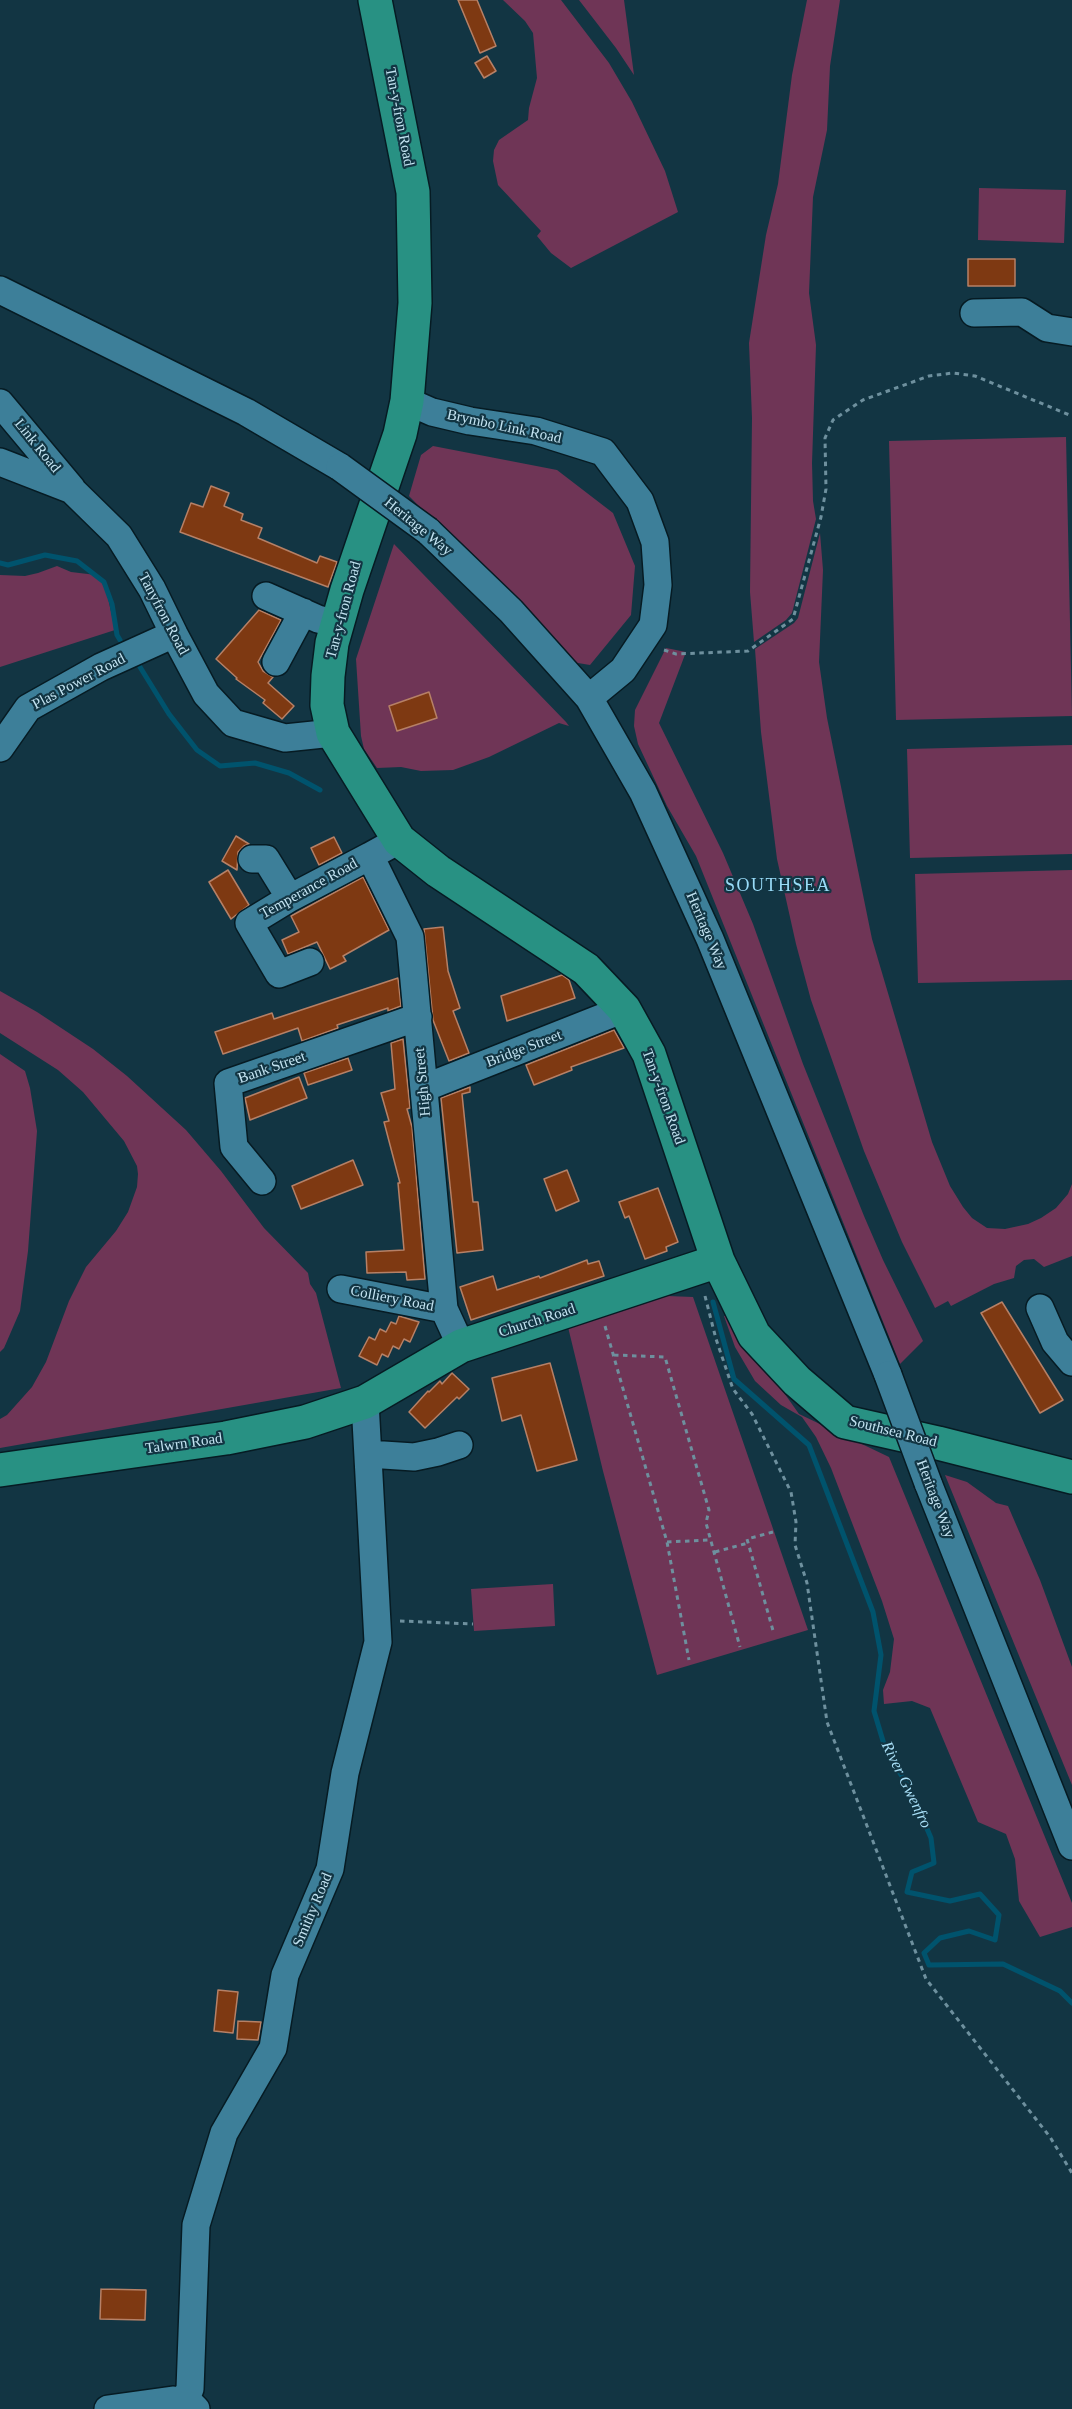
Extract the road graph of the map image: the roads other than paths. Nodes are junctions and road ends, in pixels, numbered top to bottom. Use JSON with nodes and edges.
{"nodes":[{"id":1,"x":375,"y":0,"type":"edge"},
{"id":2,"x":0,"y":290,"type":"edge"},
{"id":3,"x":974,"y":313,"type":"dead end"},
{"id":4,"x":1072,"y":332,"type":"edge"},
{"id":5,"x":407,"y":401,"type":"junction"},
{"id":6,"x":0,"y":403,"type":"edge"},
{"id":7,"x":0,"y":462,"type":"edge"},
{"id":8,"x":72,"y":490,"type":"junction"},
{"id":9,"x":266,"y":596,"type":"dead end"},
{"id":10,"x":303,"y":612,"type":"junction"},
{"id":11,"x":337,"y":624,"type":"junction"},
{"id":12,"x":174,"y":634,"type":"junction"},
{"id":13,"x":276,"y":662,"type":"dead end"},
{"id":14,"x":589,"y":698,"type":"junction"},
{"id":15,"x":333,"y":733,"type":"junction"},
{"id":16,"x":0,"y":748,"type":"edge"},
{"id":17,"x":399,"y":840,"type":"junction"},
{"id":18,"x":370,"y":856,"type":"junction"},
{"id":19,"x":252,"y":859,"type":"dead end"},
{"id":20,"x":290,"y":898,"type":"junction"},
{"id":21,"x":310,"y":962,"type":"dead end"},
{"id":22,"x":624,"y":1009,"type":"junction"},
{"id":23,"x":418,"y":1017,"type":"junction"},
{"id":24,"x":424,"y":1088,"type":"junction"},
{"id":25,"x":262,"y":1181,"type":"dead end"},
{"id":26,"x":708,"y":1264,"type":"junction"},
{"id":27,"x":341,"y":1289,"type":"dead end"},
{"id":28,"x":1040,"y":1308,"type":"dead end"},
{"id":29,"x":444,"y":1309,"type":"junction"},
{"id":30,"x":461,"y":1346,"type":"junction"},
{"id":31,"x":1072,"y":1362,"type":"edge"},
{"id":32,"x":365,"y":1402,"type":"junction"},
{"id":33,"x":459,"y":1445,"type":"dead end"},
{"id":34,"x":368,"y":1454,"type":"junction"},
{"id":35,"x":0,"y":1470,"type":"edge"},
{"id":36,"x":1072,"y":1478,"type":"edge"},
{"id":37,"x":1072,"y":1846,"type":"edge"},
{"id":38,"x":190,"y":2405,"type":"edge"},
{"id":39,"x":108,"y":2409,"type":"edge"}],
"edges":[{"from":1,"to":5,"type":"main road","name":"Tan-y-fron Road"},
{"from":2,"to":14,"type":"street","name":"Heritage Way","bridge":true},
{"from":3,"to":4,"type":"street"},
{"from":5,"to":11,"type":"main road","name":"Tan-y-fron Road"},
{"from":5,"to":14,"type":"street","name":"Brymbo Link Road"},
{"from":6,"to":8,"type":"street","name":"Link Road"},
{"from":7,"to":8,"type":"street","name":"Tanyfron Road"},
{"from":8,"to":12,"type":"street","name":"Tanyfron Road"},
{"from":9,"to":10,"type":"street"},
{"from":10,"to":11,"type":"street"},
{"from":10,"to":13,"type":"street"},
{"from":11,"to":15,"type":"main road","name":"Tan-y-fron Road"},
{"from":12,"to":15,"type":"street","name":"Tanyfron Road"},
{"from":12,"to":16,"type":"street","name":"Plas Power Road"},
{"from":14,"to":37,"type":"street","name":"Heritage Way","bridge":true},
{"from":15,"to":17,"type":"main road","name":"Tan-y-fron Road"},
{"from":17,"to":18,"type":"street"},
{"from":17,"to":22,"type":"main road","name":"Tan-y-fron Road"},
{"from":18,"to":20,"type":"street","name":"Temperance Road"},
{"from":18,"to":23,"type":"street","name":"High Street"},
{"from":19,"to":20,"type":"street"},
{"from":20,"to":21,"type":"street","name":"Temperance Road"},
{"from":22,"to":24,"type":"street","name":"Bridge Street"},
{"from":22,"to":26,"type":"main road","name":"Tan-y-fron Road"},
{"from":23,"to":24,"type":"street","name":"High Street"},
{"from":23,"to":25,"type":"street","name":"Bank Street"},
{"from":24,"to":29,"type":"street","name":"High Street"},
{"from":26,"to":30,"type":"main road","name":"Church Road"},
{"from":26,"to":36,"type":"main road","name":"Southsea Road"},
{"from":27,"to":29,"type":"street","name":"Colliery Road"},
{"from":28,"to":31,"type":"street"},
{"from":29,"to":30,"type":"street","name":"High Street"},
{"from":30,"to":32,"type":"main road","name":"Church Road"},
{"from":32,"to":34,"type":"street","name":"Smithy Road"},
{"from":32,"to":35,"type":"main road","name":"Talwrn Road"},
{"from":33,"to":34,"type":"street"},
{"from":34,"to":38,"type":"street","name":"Smithy Road"},
{"from":38,"to":39,"type":"street"}]}
